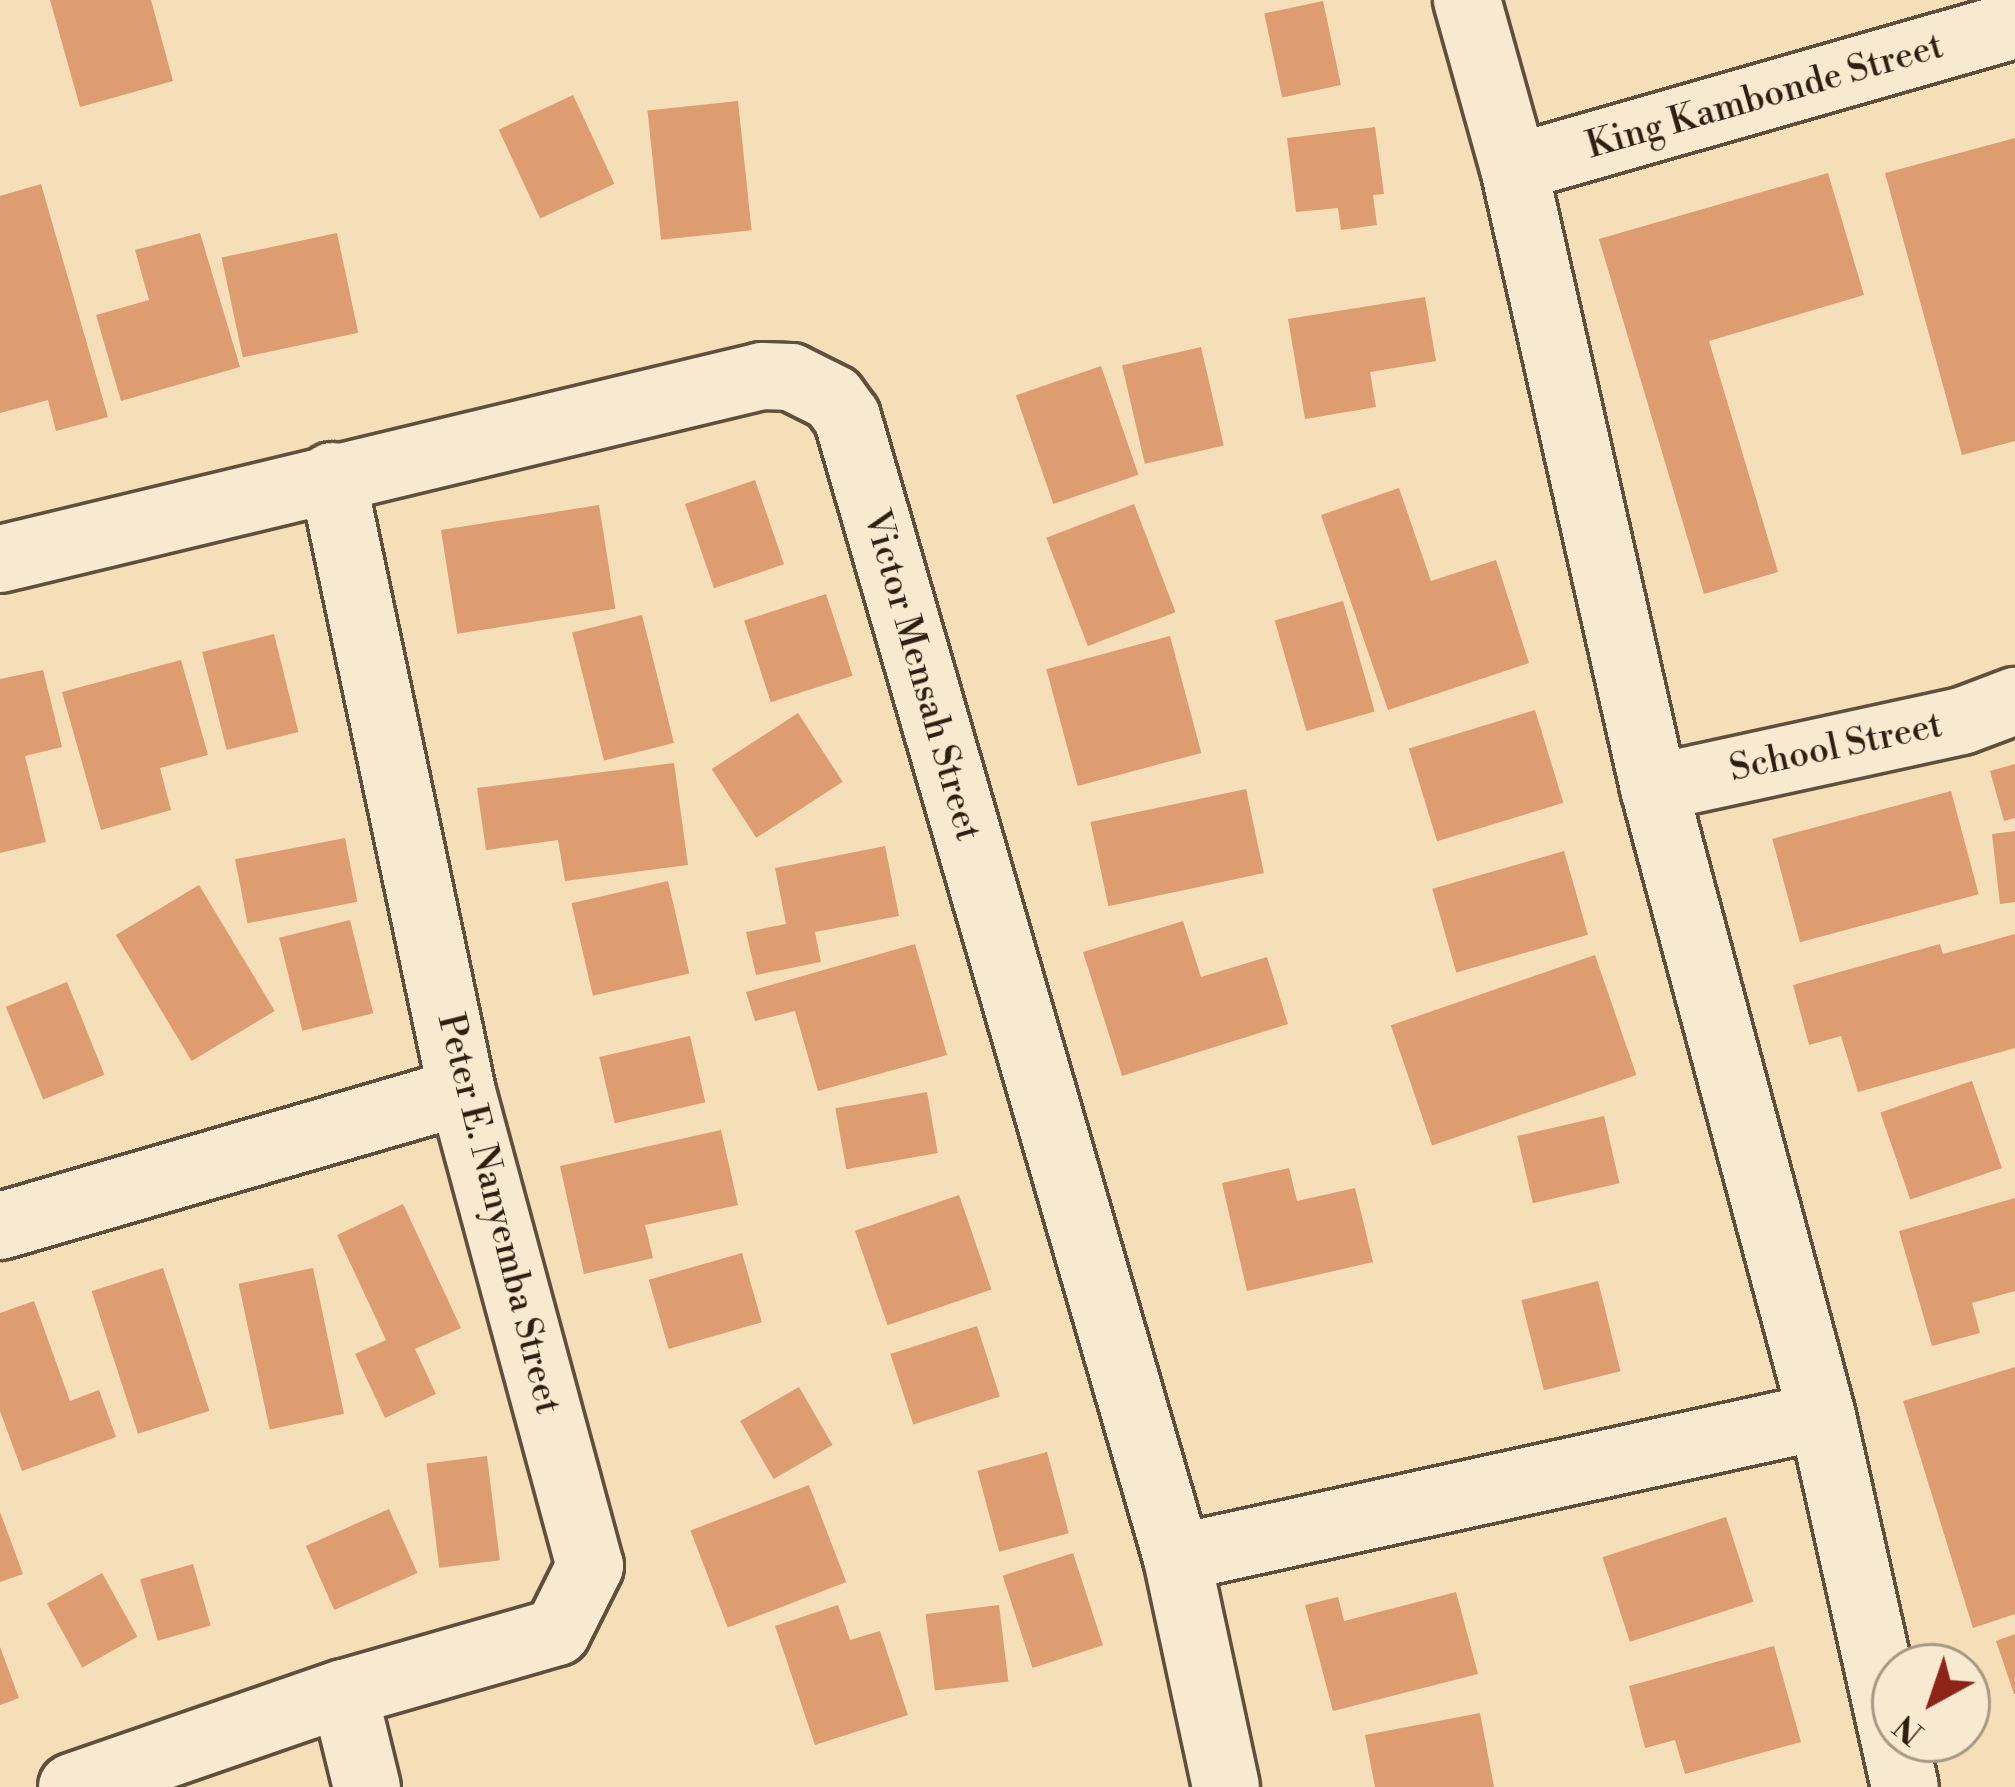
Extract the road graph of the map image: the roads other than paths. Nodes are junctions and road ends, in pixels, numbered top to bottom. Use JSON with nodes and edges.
{"nodes":[{"id":1,"x":1467,"y":0,"type":"edge"},
{"id":2,"x":2015,"y":26,"type":"edge"},
{"id":3,"x":1514,"y":168,"type":"junction"},
{"id":4,"x":332,"y":476,"type":"junction"},
{"id":5,"x":0,"y":560,"type":"edge"},
{"id":6,"x":2015,"y":701,"type":"edge"},
{"id":7,"x":1654,"y":788,"type":"junction"},
{"id":8,"x":462,"y":1091,"type":"junction"},
{"id":9,"x":0,"y":1226,"type":"edge"},
{"id":10,"x":1822,"y":1416,"type":"junction"},
{"id":11,"x":1177,"y":1558,"type":"junction"},
{"id":12,"x":344,"y":1694,"type":"junction"},
{"id":13,"x":72,"y":1787,"type":"edge"},
{"id":14,"x":367,"y":1787,"type":"edge"},
{"id":15,"x":1226,"y":1787,"type":"edge"},
{"id":16,"x":1905,"y":1787,"type":"edge"}],
"edges":[{"from":1,"to":3,"type":"street"},
{"from":2,"to":3,"type":"street","name":"King Kambonde Street"},
{"from":3,"to":7,"type":"street"},
{"from":4,"to":5,"type":"street","name":"Victor Mensah Street"},
{"from":4,"to":8,"type":"street","name":"Peter E. Nanyemba Street"},
{"from":4,"to":11,"type":"street","name":"Victor Mensah Street"},
{"from":6,"to":7,"type":"street","name":"School Street"},
{"from":7,"to":10,"type":"street"},
{"from":8,"to":9,"type":"street"},
{"from":8,"to":12,"type":"street","name":"Peter E. Nanyemba Street"},
{"from":10,"to":11,"type":"street"},
{"from":10,"to":16,"type":"street"},
{"from":11,"to":15,"type":"street","name":"Victor Mensah Street"},
{"from":12,"to":13,"type":"street","name":"Peter E. Nanyemba Street"},
{"from":12,"to":14,"type":"street"}]}
